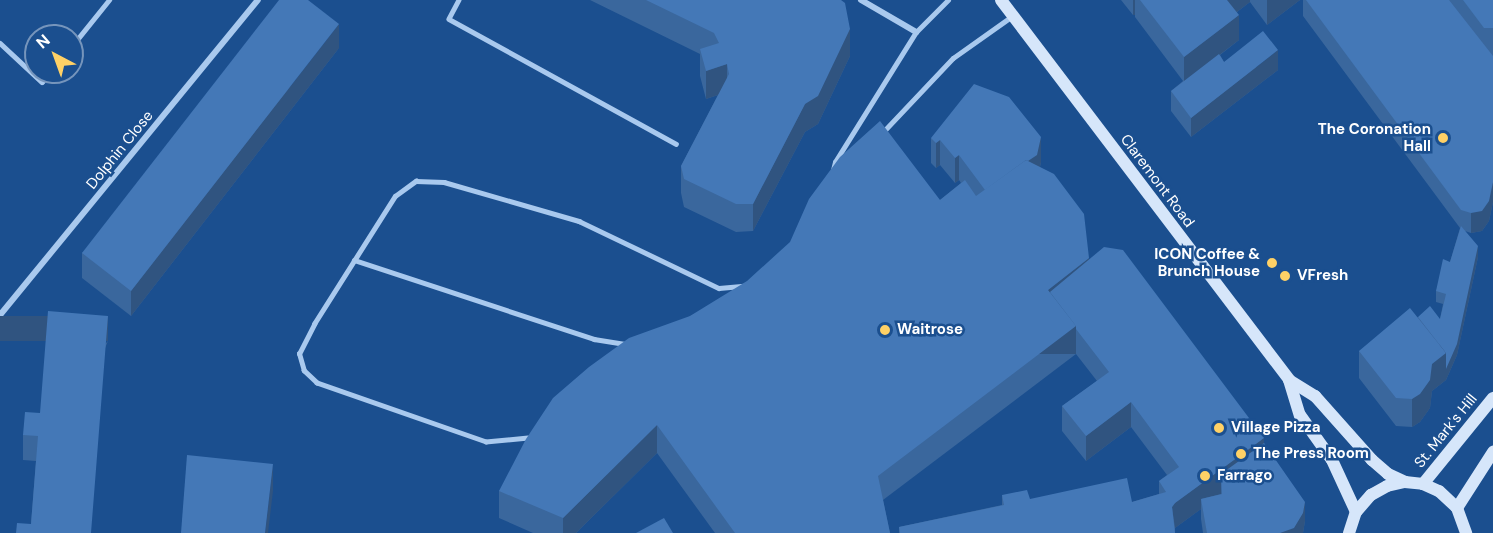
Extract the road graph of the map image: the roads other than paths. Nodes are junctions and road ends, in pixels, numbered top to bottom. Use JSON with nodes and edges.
{"nodes":[{"id":1,"x":110,"y":0,"type":"edge"},
{"id":2,"x":258,"y":0,"type":"edge"},
{"id":3,"x":459,"y":0,"type":"edge"},
{"id":4,"x":861,"y":0,"type":"edge"},
{"id":5,"x":948,"y":0,"type":"edge"},
{"id":6,"x":1001,"y":0,"type":"edge"},
{"id":7,"x":1013,"y":15,"type":"junction"},
{"id":8,"x":84,"y":31,"type":"edge"},
{"id":9,"x":916,"y":32,"type":"junction"},
{"id":10,"x":0,"y":43,"type":"edge"},
{"id":11,"x":24,"y":65,"type":"edge"},
{"id":12,"x":875,"y":139,"type":"edge"},
{"id":13,"x":676,"y":144,"type":"dead end"},
{"id":14,"x":838,"y":173,"type":"edge"},
{"id":15,"x":354,"y":260,"type":"junction"},
{"id":16,"x":741,"y":292,"type":"edge"},
{"id":17,"x":0,"y":315,"type":"edge"},
{"id":18,"x":633,"y":346,"type":"edge"},
{"id":19,"x":1289,"y":380,"type":"junction"},
{"id":20,"x":1493,"y":398,"type":"edge"},
{"id":21,"x":534,"y":432,"type":"edge"},
{"id":22,"x":1493,"y":454,"type":"edge"},
{"id":23,"x":1405,"y":482,"type":"junction"},
{"id":24,"x":1423,"y":484,"type":"junction"},
{"id":25,"x":1457,"y":508,"type":"junction"},
{"id":26,"x":1356,"y":512,"type":"junction"},
{"id":27,"x":1349,"y":533,"type":"edge"},
{"id":28,"x":1466,"y":533,"type":"edge"}],
"edges":[{"from":1,"to":8,"type":"lane"},
{"from":2,"to":17,"type":"street","name":"Dolphin Close"},
{"from":3,"to":13,"type":"lane"},
{"from":4,"to":9,"type":"street"},
{"from":5,"to":9,"type":"lane"},
{"from":6,"to":7,"type":"main road","name":"Claremont Road"},
{"from":7,"to":12,"type":"lane"},
{"from":7,"to":19,"type":"main road","name":"Claremont Road"},
{"from":9,"to":14,"type":"lane"},
{"from":10,"to":11,"type":"lane"},
{"from":15,"to":16,"type":"lane"},
{"from":15,"to":18,"type":"lane"},
{"from":15,"to":21,"type":"lane"},
{"from":19,"to":23,"type":"main road","name":"Claremont Road"},
{"from":19,"to":26,"type":"main road","name":"Claremont Road"},
{"from":20,"to":24,"type":"main road","name":"St. Mark's Hill"},
{"from":22,"to":25,"type":"main road"},
{"from":23,"to":24,"type":"main road"},
{"from":23,"to":26,"type":"main road"},
{"from":24,"to":25,"type":"main road"},
{"from":25,"to":28,"type":"main road"},
{"from":26,"to":27,"type":"main road"}]}
